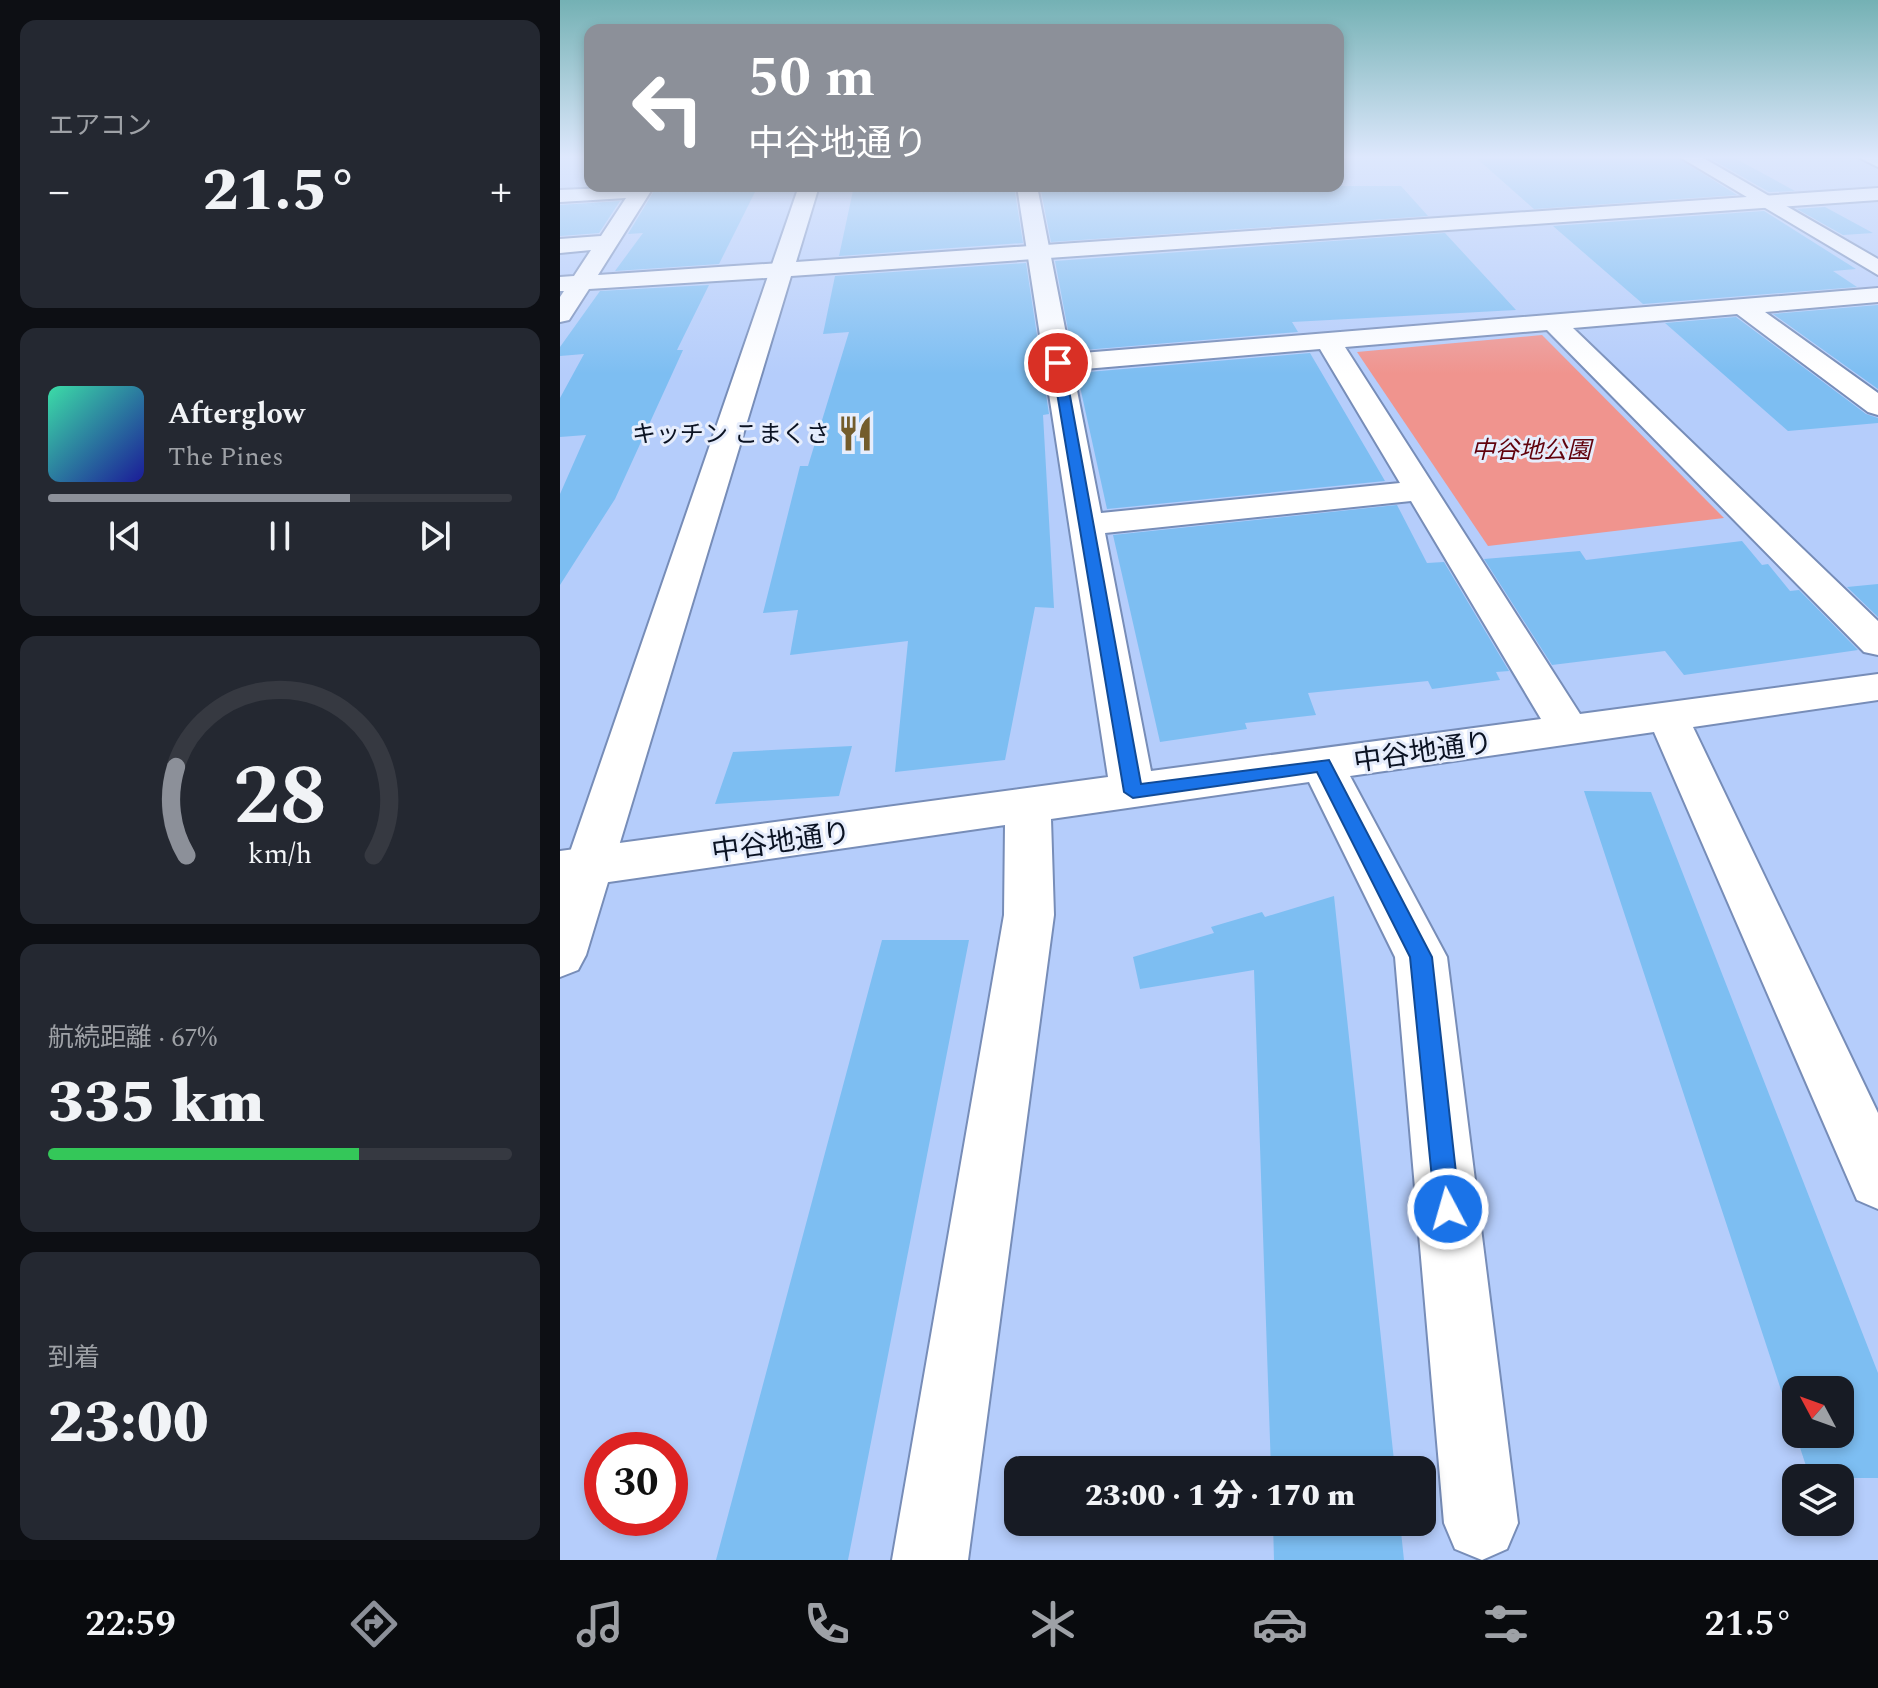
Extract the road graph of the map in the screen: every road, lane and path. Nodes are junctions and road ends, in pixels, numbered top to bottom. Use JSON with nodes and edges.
{"nodes":[{"id":1,"x":617,"y":229,"type":"edge"},
{"id":2,"x":795,"y":229,"type":"edge"},
{"id":3,"x":1035,"y":229,"type":"edge"},
{"id":4,"x":1376,"y":229,"type":"edge"},
{"id":5,"x":1811,"y":229,"type":"edge"},
{"id":6,"x":608,"y":242,"type":"junction"},
{"id":7,"x":560,"y":246,"type":"edge"},
{"id":8,"x":1039,"y":252,"type":"junction"},
{"id":9,"x":1878,"y":268,"type":"edge"},
{"id":10,"x":781,"y":270,"type":"junction"},
{"id":11,"x":570,"y":284,"type":"edge"},
{"id":12,"x":1878,"y":295,"type":"edge"},
{"id":13,"x":1742,"y":306,"type":"junction"},
{"id":14,"x":560,"y":315,"type":"edge"},
{"id":15,"x":1553,"y":322,"type":"junction"},
{"id":16,"x":1328,"y":340,"type":"junction"},
{"id":17,"x":1058,"y":363,"type":"junction"},
{"id":18,"x":1878,"y":406,"type":"edge"},
{"id":19,"x":1421,"y":490,"type":"junction"},
{"id":20,"x":1086,"y":525,"type":"junction"},
{"id":21,"x":1878,"y":643,"type":"edge"},
{"id":22,"x":1878,"y":687,"type":"edge"},
{"id":23,"x":1668,"y":717,"type":"junction"},
{"id":24,"x":1569,"y":730,"type":"junction"},
{"id":25,"x":1322,"y":765,"type":"junction"},
{"id":26,"x":1133,"y":792,"type":"junction"},
{"id":27,"x":1028,"y":806,"type":"junction"},
{"id":28,"x":574,"y":868,"type":"edge"},
{"id":29,"x":560,"y":955,"type":"edge"},
{"id":30,"x":1878,"y":1179,"type":"edge"},
{"id":31,"x":1481,"y":1523,"type":"dead end"},
{"id":32,"x":930,"y":1560,"type":"edge"}],
"edges":[{"from":1,"to":6,"type":"street"},
{"from":2,"to":10,"type":"street"},
{"from":3,"to":8,"type":"street"},
{"from":4,"to":8,"type":"street"},
{"from":5,"to":9,"type":"street"},
{"from":6,"to":7,"type":"street"},
{"from":6,"to":11,"type":"street"},
{"from":8,"to":10,"type":"street"},
{"from":8,"to":17,"type":"street"},
{"from":10,"to":11,"type":"street"},
{"from":10,"to":28,"type":"street"},
{"from":11,"to":14,"type":"street"},
{"from":12,"to":13,"type":"street"},
{"from":13,"to":15,"type":"street"},
{"from":13,"to":18,"type":"street"},
{"from":15,"to":16,"type":"street"},
{"from":15,"to":21,"type":"street"},
{"from":16,"to":17,"type":"street"},
{"from":16,"to":19,"type":"street"},
{"from":17,"to":20,"type":"street"},
{"from":19,"to":20,"type":"street"},
{"from":19,"to":24,"type":"street"},
{"from":20,"to":26,"type":"street"},
{"from":22,"to":23,"type":"street","name":"中谷地通り"},
{"from":23,"to":24,"type":"street","name":"中谷地通り"},
{"from":23,"to":30,"type":"street"},
{"from":24,"to":25,"type":"street","name":"中谷地通り"},
{"from":25,"to":26,"type":"street","name":"中谷地通り"},
{"from":25,"to":31,"type":"street"},
{"from":26,"to":27,"type":"street","name":"中谷地通り"},
{"from":27,"to":28,"type":"street","name":"中谷地通り"},
{"from":27,"to":32,"type":"street"},
{"from":28,"to":29,"type":"street"}]}
